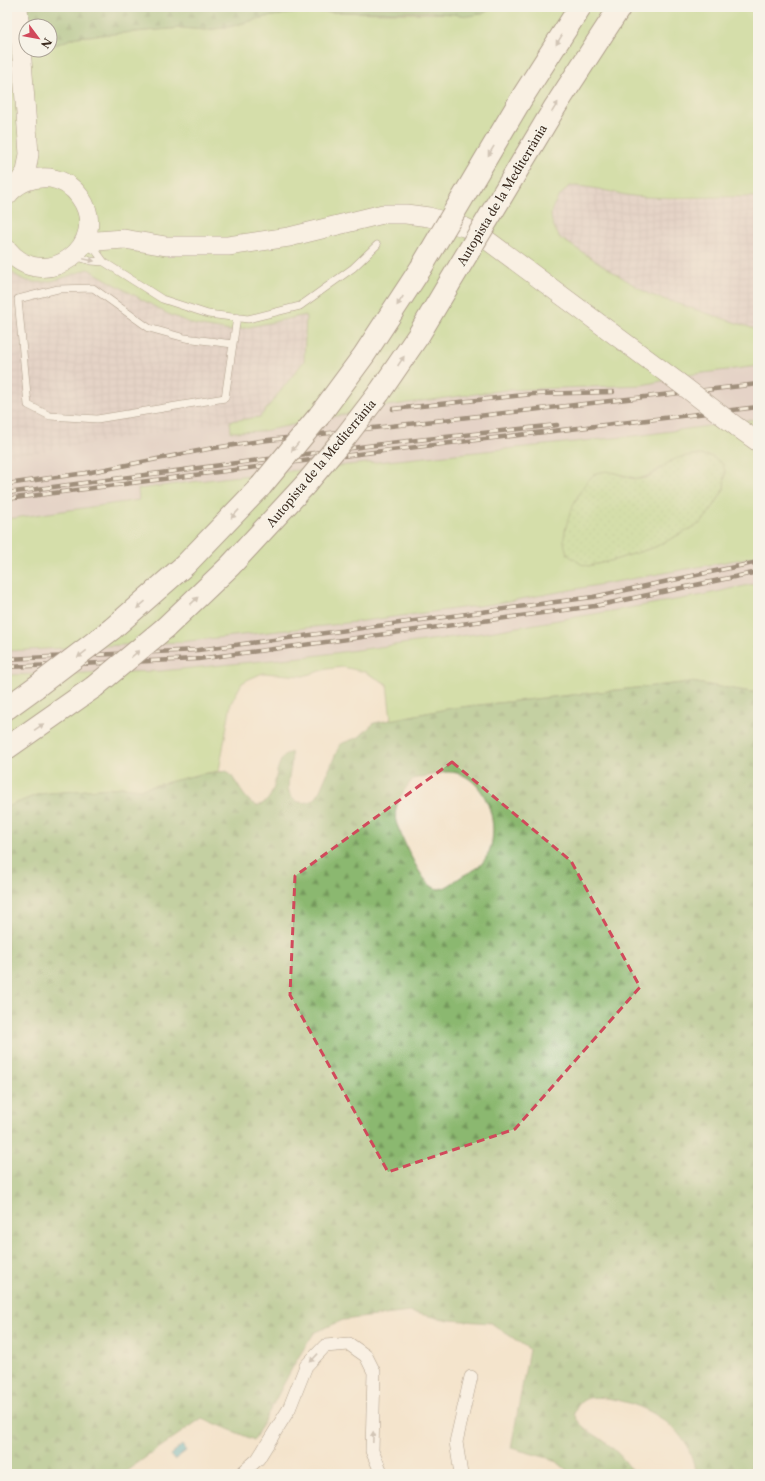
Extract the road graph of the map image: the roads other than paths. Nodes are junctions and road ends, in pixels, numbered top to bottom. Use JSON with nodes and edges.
{"nodes":[{"id":1,"x":18,"y":7,"type":"edge"},
{"id":2,"x":580,"y":7,"type":"edge"},
{"id":3,"x":620,"y":7,"type":"edge"},
{"id":4,"x":29,"y":154,"type":"junction"},
{"id":5,"x":45,"y":178,"type":"junction"},
{"id":6,"x":9,"y":194,"type":"edge"},
{"id":7,"x":88,"y":218,"type":"junction"},
{"id":8,"x":124,"y":239,"type":"junction"},
{"id":9,"x":377,"y":245,"type":"dead end"},
{"id":10,"x":80,"y":247,"type":"junction"},
{"id":11,"x":7,"y":249,"type":"edge"},
{"id":12,"x":104,"y":262,"type":"junction"},
{"id":13,"x":237,"y":317,"type":"junction"},
{"id":14,"x":233,"y":344,"type":"junction"},
{"id":15,"x":758,"y":442,"type":"edge"},
{"id":16,"x":7,"y":708,"type":"edge"},
{"id":17,"x":7,"y":748,"type":"edge"},
{"id":18,"x":471,"y":1377,"type":"dead end"},
{"id":19,"x":242,"y":1474,"type":"edge"},
{"id":20,"x":382,"y":1474,"type":"edge"},
{"id":21,"x":461,"y":1474,"type":"edge"}],
"edges":[{"from":1,"to":4,"type":"street"},
{"from":2,"to":16,"type":"highway","one_way":true,"bridge":true},
{"from":17,"to":3,"type":"highway","name":"Autopista de la Mediterrània","one_way":true,"bridge":true},
{"from":4,"to":5,"type":"street"},
{"from":4,"to":6,"type":"street"},
{"from":5,"to":6,"type":"street"},
{"from":5,"to":7,"type":"street"},
{"from":7,"to":8,"type":"street"},
{"from":7,"to":10,"type":"street"},
{"from":8,"to":10,"type":"street"},
{"from":8,"to":15,"type":"street","bridge":true},
{"from":9,"to":13,"type":"lane"},
{"from":10,"to":11,"type":"street"},
{"from":10,"to":12,"type":"lane"},
{"from":10,"to":12,"type":"lane","one_way":true},
{"from":12,"to":13,"type":"lane"},
{"from":13,"to":14,"type":"lane"},
{"from":14,"to":14,"type":"lane"},
{"from":18,"to":21,"type":"street"},
{"from":20,"to":19,"type":"street","one_way":true}]}
